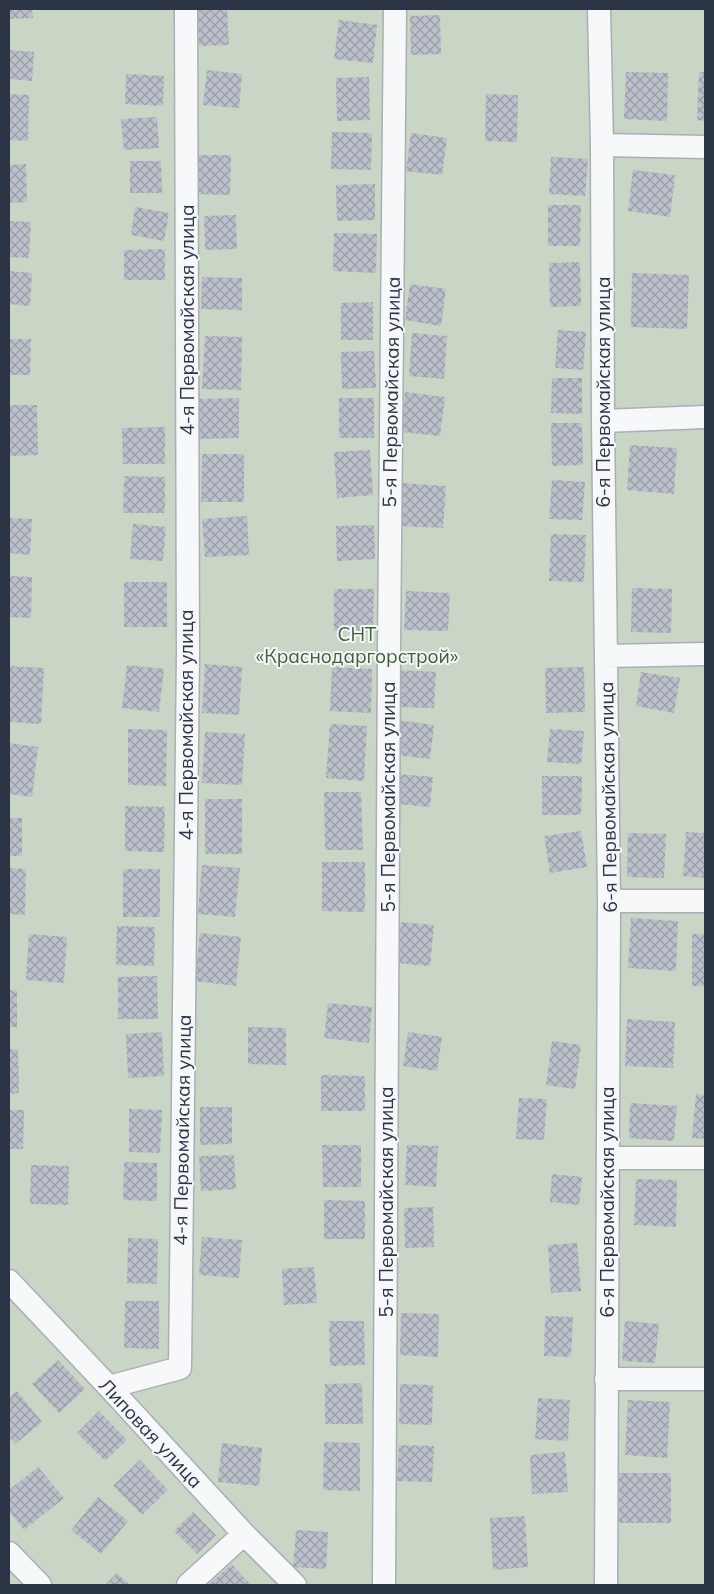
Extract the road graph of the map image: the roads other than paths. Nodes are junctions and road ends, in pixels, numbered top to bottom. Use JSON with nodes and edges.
{"nodes":[{"id":1,"x":186,"y":9,"type":"edge"},
{"id":2,"x":395,"y":9,"type":"edge"},
{"id":3,"x":599,"y":9,"type":"edge"},
{"id":4,"x":602,"y":145,"type":"junction"},
{"id":5,"x":705,"y":147,"type":"edge"},
{"id":6,"x":705,"y":417,"type":"edge"},
{"id":7,"x":602,"y":421,"type":"junction"},
{"id":8,"x":705,"y":654,"type":"edge"},
{"id":9,"x":606,"y":656,"type":"junction"},
{"id":10,"x":609,"y":901,"type":"junction"},
{"id":11,"x":705,"y":901,"type":"edge"},
{"id":12,"x":608,"y":1158,"type":"junction"},
{"id":13,"x":705,"y":1158,"type":"edge"},
{"id":14,"x":9,"y":1281,"type":"edge"},
{"id":15,"x":606,"y":1379,"type":"junction"},
{"id":16,"x":705,"y":1379,"type":"edge"},
{"id":17,"x":109,"y":1387,"type":"junction"},
{"id":18,"x":244,"y":1534,"type":"junction"},
{"id":19,"x":9,"y":1553,"type":"edge"},
{"id":20,"x":40,"y":1585,"type":"edge"},
{"id":21,"x":188,"y":1585,"type":"edge"},
{"id":22,"x":294,"y":1585,"type":"edge"},
{"id":23,"x":384,"y":1585,"type":"edge"},
{"id":24,"x":606,"y":1585,"type":"edge"}],
"edges":[{"from":1,"to":17,"type":"street","name":"4-я Первомайская улица"},
{"from":2,"to":23,"type":"street","name":"5-я Первомайская улица"},
{"from":3,"to":4,"type":"street","name":"6-я Первомайская улица"},
{"from":4,"to":5,"type":"street"},
{"from":4,"to":7,"type":"street","name":"6-я Первомайская улица"},
{"from":6,"to":7,"type":"street"},
{"from":7,"to":9,"type":"street","name":"6-я Первомайская улица"},
{"from":8,"to":9,"type":"street"},
{"from":9,"to":10,"type":"street","name":"6-я Первомайская улица"},
{"from":10,"to":11,"type":"street"},
{"from":10,"to":12,"type":"street","name":"6-я Первомайская улица"},
{"from":12,"to":13,"type":"street"},
{"from":12,"to":15,"type":"street","name":"6-я Первомайская улица"},
{"from":14,"to":17,"type":"street","name":"Липовая улица"},
{"from":15,"to":16,"type":"street"},
{"from":15,"to":24,"type":"street","name":"6-я Первомайская улица"},
{"from":17,"to":18,"type":"street","name":"Липовая улица"},
{"from":18,"to":21,"type":"street"},
{"from":18,"to":22,"type":"street","name":"Липовая улица"},
{"from":19,"to":20,"type":"street"}]}
